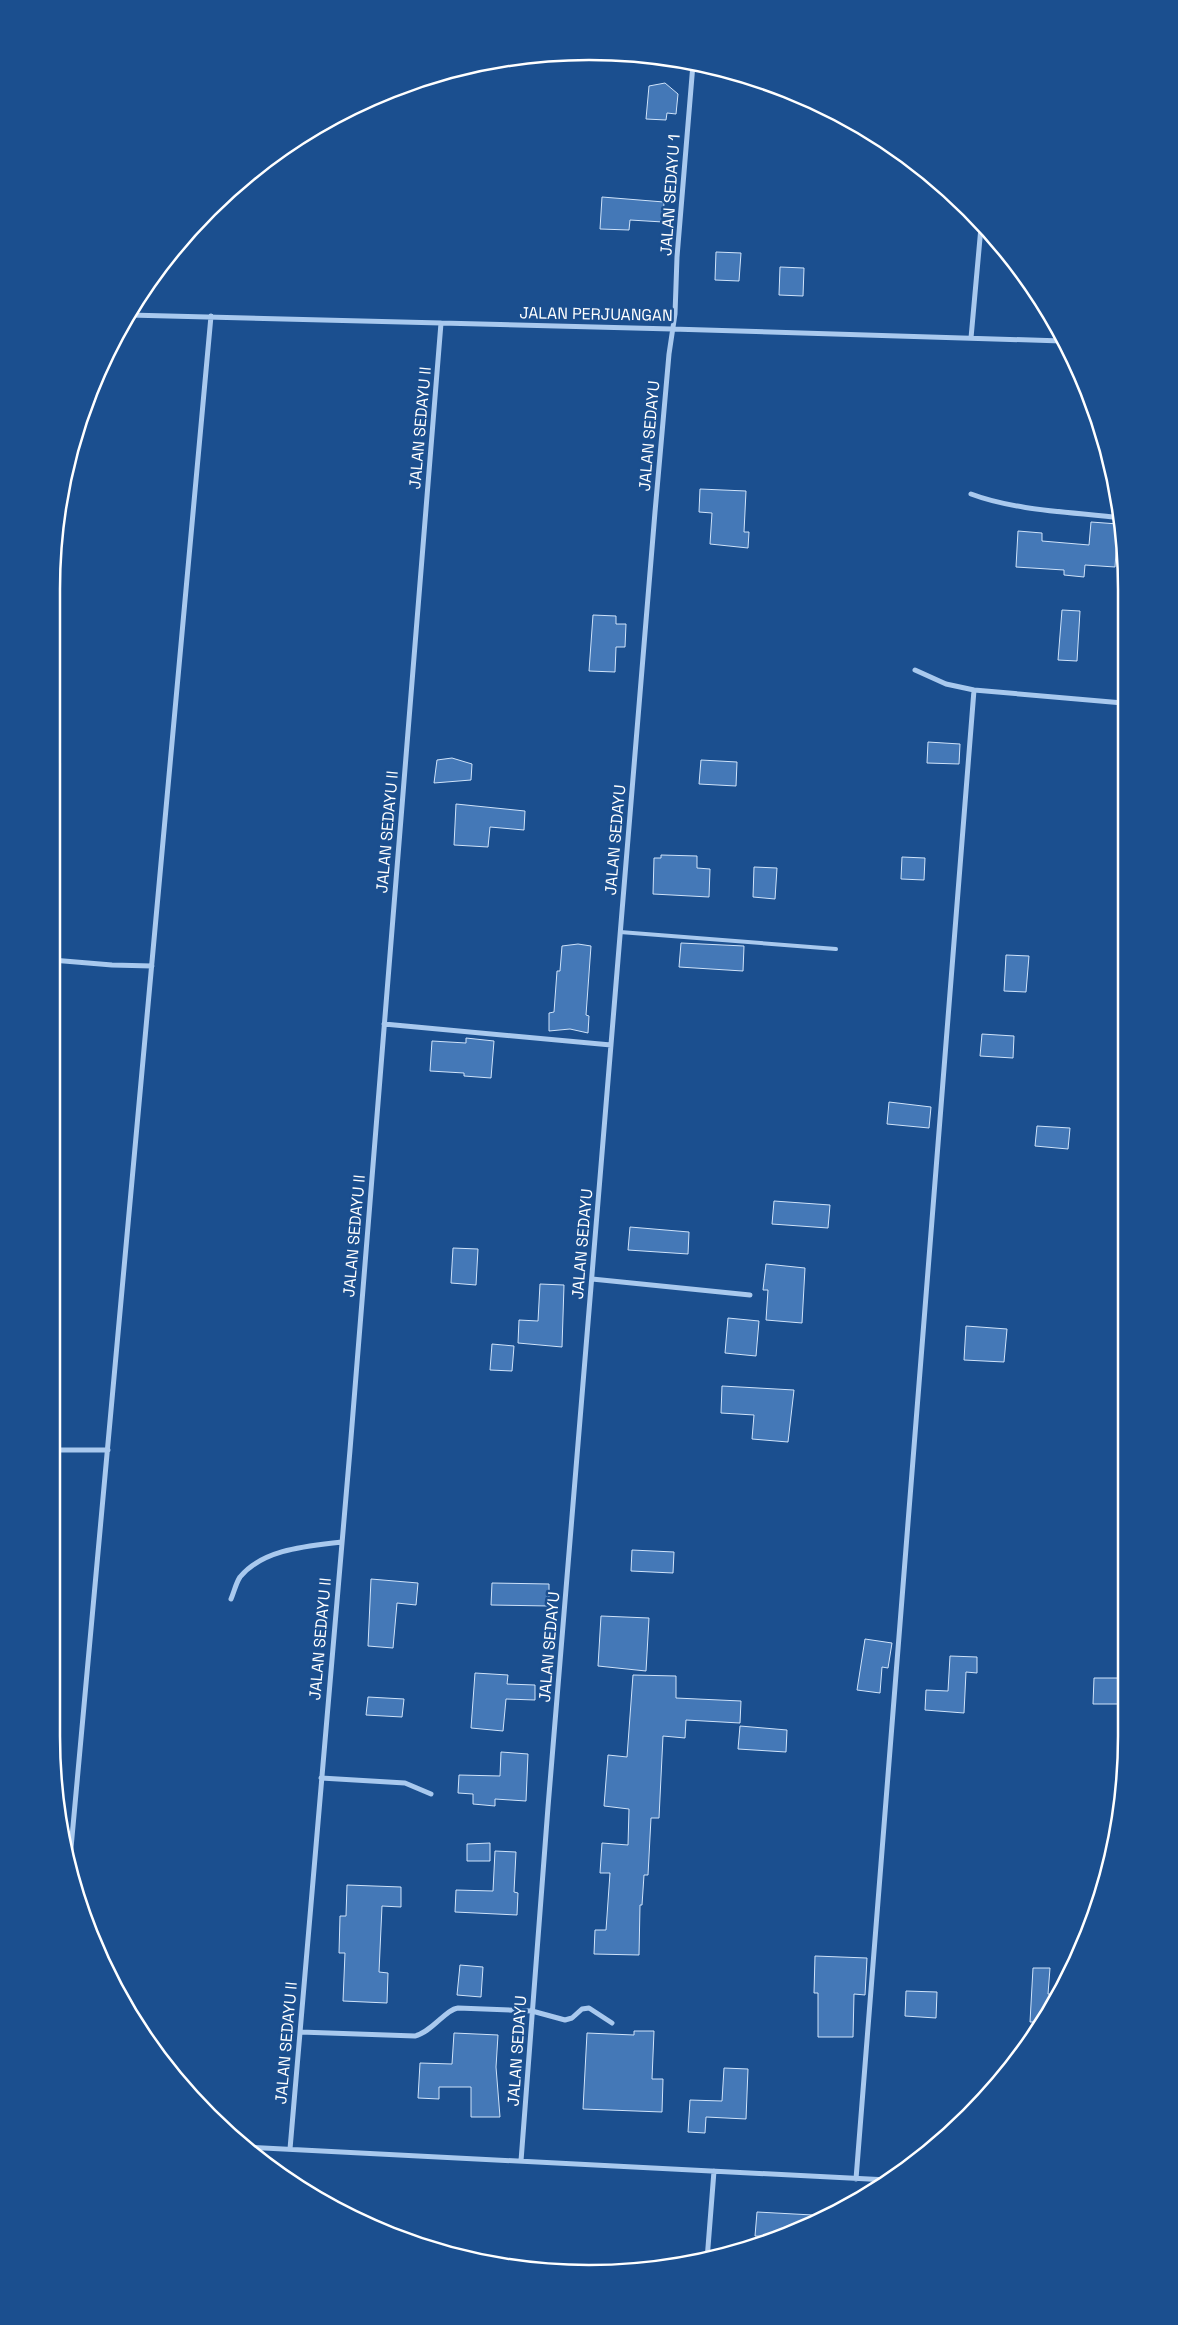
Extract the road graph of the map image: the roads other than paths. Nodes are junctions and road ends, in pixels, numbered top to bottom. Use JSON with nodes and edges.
{"nodes":[{"id":1,"x":692,"y":70,"type":"edge"},
{"id":2,"x":980,"y":232,"type":"edge"},
{"id":3,"x":137,"y":315,"type":"edge"},
{"id":4,"x":211,"y":316,"type":"junction"},
{"id":5,"x":441,"y":324,"type":"junction"},
{"id":6,"x":672,"y":329,"type":"junction"},
{"id":7,"x":971,"y":338,"type":"junction"},
{"id":8,"x":1056,"y":341,"type":"edge"},
{"id":9,"x":971,"y":494,"type":"dead end"},
{"id":10,"x":1113,"y":517,"type":"edge"},
{"id":11,"x":915,"y":670,"type":"dead end"},
{"id":12,"x":974,"y":690,"type":"junction"},
{"id":13,"x":1118,"y":703,"type":"edge"},
{"id":14,"x":620,"y":932,"type":"junction"},
{"id":15,"x":836,"y":949,"type":"dead end"},
{"id":16,"x":60,"y":961,"type":"edge"},
{"id":17,"x":152,"y":966,"type":"junction"},
{"id":18,"x":384,"y":1024,"type":"junction"},
{"id":19,"x":611,"y":1045,"type":"junction"},
{"id":20,"x":592,"y":1279,"type":"junction"},
{"id":21,"x":750,"y":1294,"type":"dead end"},
{"id":22,"x":60,"y":1450,"type":"edge"},
{"id":23,"x":108,"y":1450,"type":"junction"},
{"id":24,"x":341,"y":1542,"type":"junction"},
{"id":25,"x":231,"y":1598,"type":"dead end"},
{"id":26,"x":321,"y":1778,"type":"junction"},
{"id":27,"x":430,"y":1794,"type":"dead end"},
{"id":28,"x":71,"y":1845,"type":"edge"},
{"id":29,"x":532,"y":2011,"type":"junction"},
{"id":30,"x":612,"y":2023,"type":"dead end"},
{"id":31,"x":300,"y":2032,"type":"junction"},
{"id":32,"x":257,"y":2148,"type":"edge"},
{"id":33,"x":290,"y":2149,"type":"junction"},
{"id":34,"x":521,"y":2161,"type":"junction"},
{"id":35,"x":714,"y":2171,"type":"junction"},
{"id":36,"x":856,"y":2179,"type":"junction"},
{"id":37,"x":877,"y":2180,"type":"edge"},
{"id":38,"x":708,"y":2251,"type":"edge"}],
"edges":[{"from":1,"to":6,"type":"street","name":"JALAN SEDAYU 1"},
{"from":2,"to":7,"type":"street"},
{"from":3,"to":4,"type":"street","name":"JALAN PERJUANGAN"},
{"from":4,"to":5,"type":"street","name":"JALAN PERJUANGAN"},
{"from":4,"to":17,"type":"street"},
{"from":5,"to":6,"type":"street","name":"JALAN PERJUANGAN"},
{"from":5,"to":18,"type":"street","name":"JALAN SEDAYU II"},
{"from":6,"to":7,"type":"street","name":"JALAN PERJUANGAN"},
{"from":6,"to":14,"type":"street","name":"JALAN SEDAYU"},
{"from":7,"to":8,"type":"street","name":"JALAN PERJUANGAN"},
{"from":9,"to":10,"type":"street"},
{"from":11,"to":12,"type":"street"},
{"from":12,"to":13,"type":"street"},
{"from":12,"to":36,"type":"street"},
{"from":14,"to":15,"type":"lane"},
{"from":14,"to":19,"type":"street","name":"JALAN SEDAYU"},
{"from":16,"to":17,"type":"street"},
{"from":17,"to":23,"type":"street"},
{"from":18,"to":19,"type":"street"},
{"from":18,"to":24,"type":"street","name":"JALAN SEDAYU II"},
{"from":19,"to":20,"type":"street","name":"JALAN SEDAYU"},
{"from":20,"to":21,"type":"street"},
{"from":20,"to":29,"type":"street","name":"JALAN SEDAYU"},
{"from":22,"to":23,"type":"street"},
{"from":23,"to":28,"type":"street"},
{"from":24,"to":25,"type":"street"},
{"from":24,"to":26,"type":"street","name":"JALAN SEDAYU II"},
{"from":26,"to":27,"type":"street"},
{"from":26,"to":31,"type":"street","name":"JALAN SEDAYU II"},
{"from":29,"to":30,"type":"street"},
{"from":29,"to":31,"type":"street"},
{"from":29,"to":34,"type":"street","name":"JALAN SEDAYU"},
{"from":31,"to":33,"type":"street","name":"JALAN SEDAYU II"},
{"from":32,"to":33,"type":"street"},
{"from":33,"to":34,"type":"street"},
{"from":34,"to":35,"type":"street"},
{"from":35,"to":36,"type":"street"},
{"from":35,"to":38,"type":"street"},
{"from":36,"to":37,"type":"street"}]}
